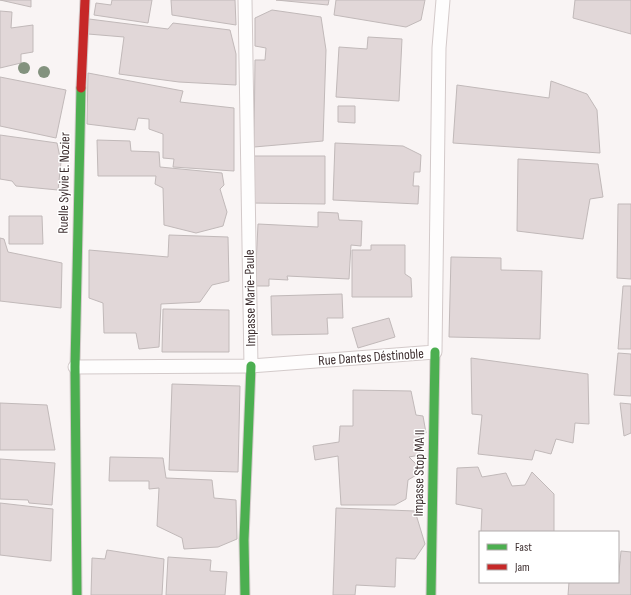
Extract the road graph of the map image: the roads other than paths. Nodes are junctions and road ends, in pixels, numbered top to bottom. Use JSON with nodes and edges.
{"nodes":[{"id":1,"x":85,"y":0,"type":"edge"},
{"id":2,"x":245,"y":0,"type":"edge"},
{"id":3,"x":443,"y":0,"type":"edge"},
{"id":4,"x":435,"y":352,"type":"junction"},
{"id":5,"x":251,"y":366,"type":"junction"},
{"id":6,"x":75,"y":367,"type":"junction"},
{"id":7,"x":77,"y":595,"type":"edge"},
{"id":8,"x":245,"y":595,"type":"edge"},
{"id":9,"x":431,"y":595,"type":"edge"}],
"edges":[{"from":1,"to":6,"type":"street","name":"Ruelle Sylvie E. Nozier"},
{"from":2,"to":5,"type":"lane","name":"Impasse Marie-Paule"},
{"from":3,"to":4,"type":"lane","name":"Rue Dantes Déstinoble"},
{"from":4,"to":5,"type":"lane","name":"Rue Dantes Déstinoble"},
{"from":4,"to":9,"type":"street","name":"Impasse Stop MA II"},
{"from":5,"to":6,"type":"lane","name":"Rue Dantes Déstinoble"},
{"from":5,"to":8,"type":"street","name":"Impasse Marie-Paule"},
{"from":6,"to":7,"type":"street","name":"Ruelle Sylvie E. Nozier"}]}
